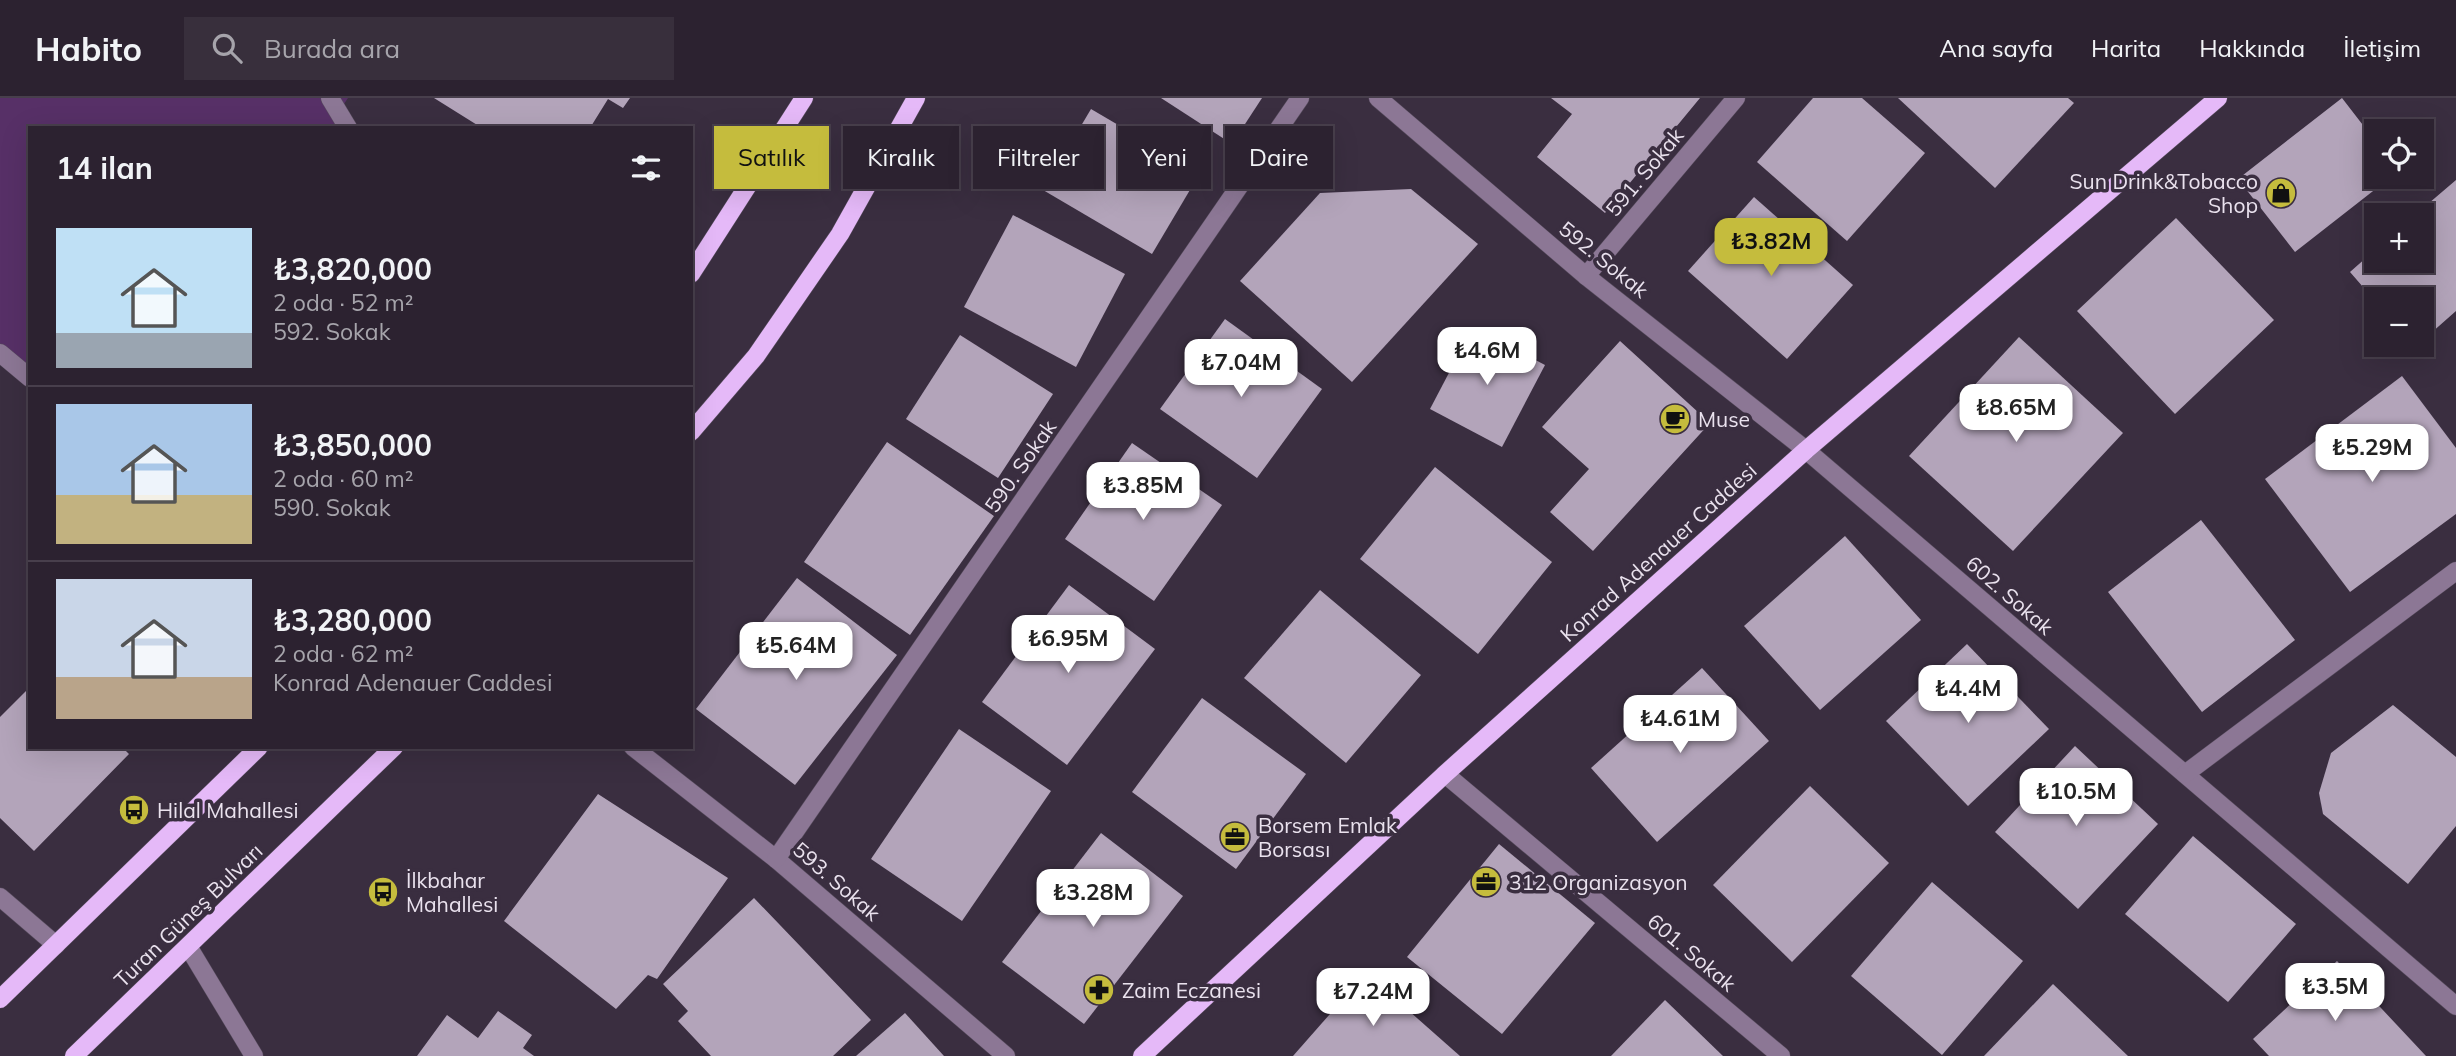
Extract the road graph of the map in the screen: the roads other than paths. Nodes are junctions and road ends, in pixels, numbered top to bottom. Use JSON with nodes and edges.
{"nodes":[{"id":1,"x":330,"y":98,"type":"edge"},
{"id":2,"x":804,"y":98,"type":"edge"},
{"id":3,"x":916,"y":98,"type":"edge"},
{"id":4,"x":1300,"y":98,"type":"edge"},
{"id":5,"x":1378,"y":98,"type":"edge"},
{"id":6,"x":1736,"y":98,"type":"edge"},
{"id":7,"x":2218,"y":98,"type":"edge"},
{"id":8,"x":347,"y":126,"type":"edge"},
{"id":9,"x":693,"y":271,"type":"edge"},
{"id":10,"x":1587,"y":276,"type":"junction"},
{"id":11,"x":0,"y":353,"type":"edge"},
{"id":12,"x":28,"y":376,"type":"edge"},
{"id":13,"x":693,"y":430,"type":"edge"},
{"id":14,"x":1806,"y":450,"type":"junction"},
{"id":15,"x":2456,"y":571,"type":"edge"},
{"id":16,"x":257,"y":749,"type":"edge"},
{"id":17,"x":392,"y":749,"type":"edge"},
{"id":18,"x":636,"y":749,"type":"edge"},
{"id":19,"x":1445,"y":774,"type":"junction"},
{"id":20,"x":2185,"y":774,"type":"junction"},
{"id":21,"x":776,"y":859,"type":"junction"},
{"id":22,"x":0,"y":897,"type":"edge"},
{"id":23,"x":56,"y":945,"type":"junction"},
{"id":24,"x":190,"y":947,"type":"junction"},
{"id":25,"x":0,"y":999,"type":"edge"},
{"id":26,"x":2456,"y":1006,"type":"edge"},
{"id":27,"x":74,"y":1056,"type":"edge"},
{"id":28,"x":254,"y":1056,"type":"edge"},
{"id":29,"x":1006,"y":1056,"type":"edge"},
{"id":30,"x":1142,"y":1056,"type":"edge"},
{"id":31,"x":1781,"y":1056,"type":"edge"}],
"edges":[{"from":1,"to":8,"type":"street"},
{"from":2,"to":9,"type":"main road"},
{"from":3,"to":13,"type":"main road"},
{"from":4,"to":21,"type":"street","name":"590. Sokak"},
{"from":5,"to":10,"type":"street","name":"592. Sokak"},
{"from":6,"to":10,"type":"street","name":"591. Sokak"},
{"from":7,"to":14,"type":"main road","name":"Konrad Adenauer Caddesi"},
{"from":10,"to":14,"type":"street","name":"592. Sokak"},
{"from":11,"to":12,"type":"street"},
{"from":14,"to":19,"type":"main road","name":"Konrad Adenauer Caddesi"},
{"from":14,"to":20,"type":"street","name":"602. Sokak"},
{"from":15,"to":20,"type":"street"},
{"from":16,"to":23,"type":"main road"},
{"from":17,"to":24,"type":"main road","name":"Turan Güneş Bulvarı"},
{"from":18,"to":21,"type":"street","name":"593. Sokak"},
{"from":19,"to":30,"type":"main road","name":"Konrad Adenauer Caddesi"},
{"from":19,"to":31,"type":"street","name":"601. Sokak"},
{"from":20,"to":26,"type":"street","name":"602. Sokak"},
{"from":21,"to":29,"type":"street","name":"593. Sokak"},
{"from":22,"to":23,"type":"street"},
{"from":23,"to":25,"type":"main road"},
{"from":24,"to":27,"type":"main road","name":"Turan Güneş Bulvarı"},
{"from":24,"to":28,"type":"street"}]}
